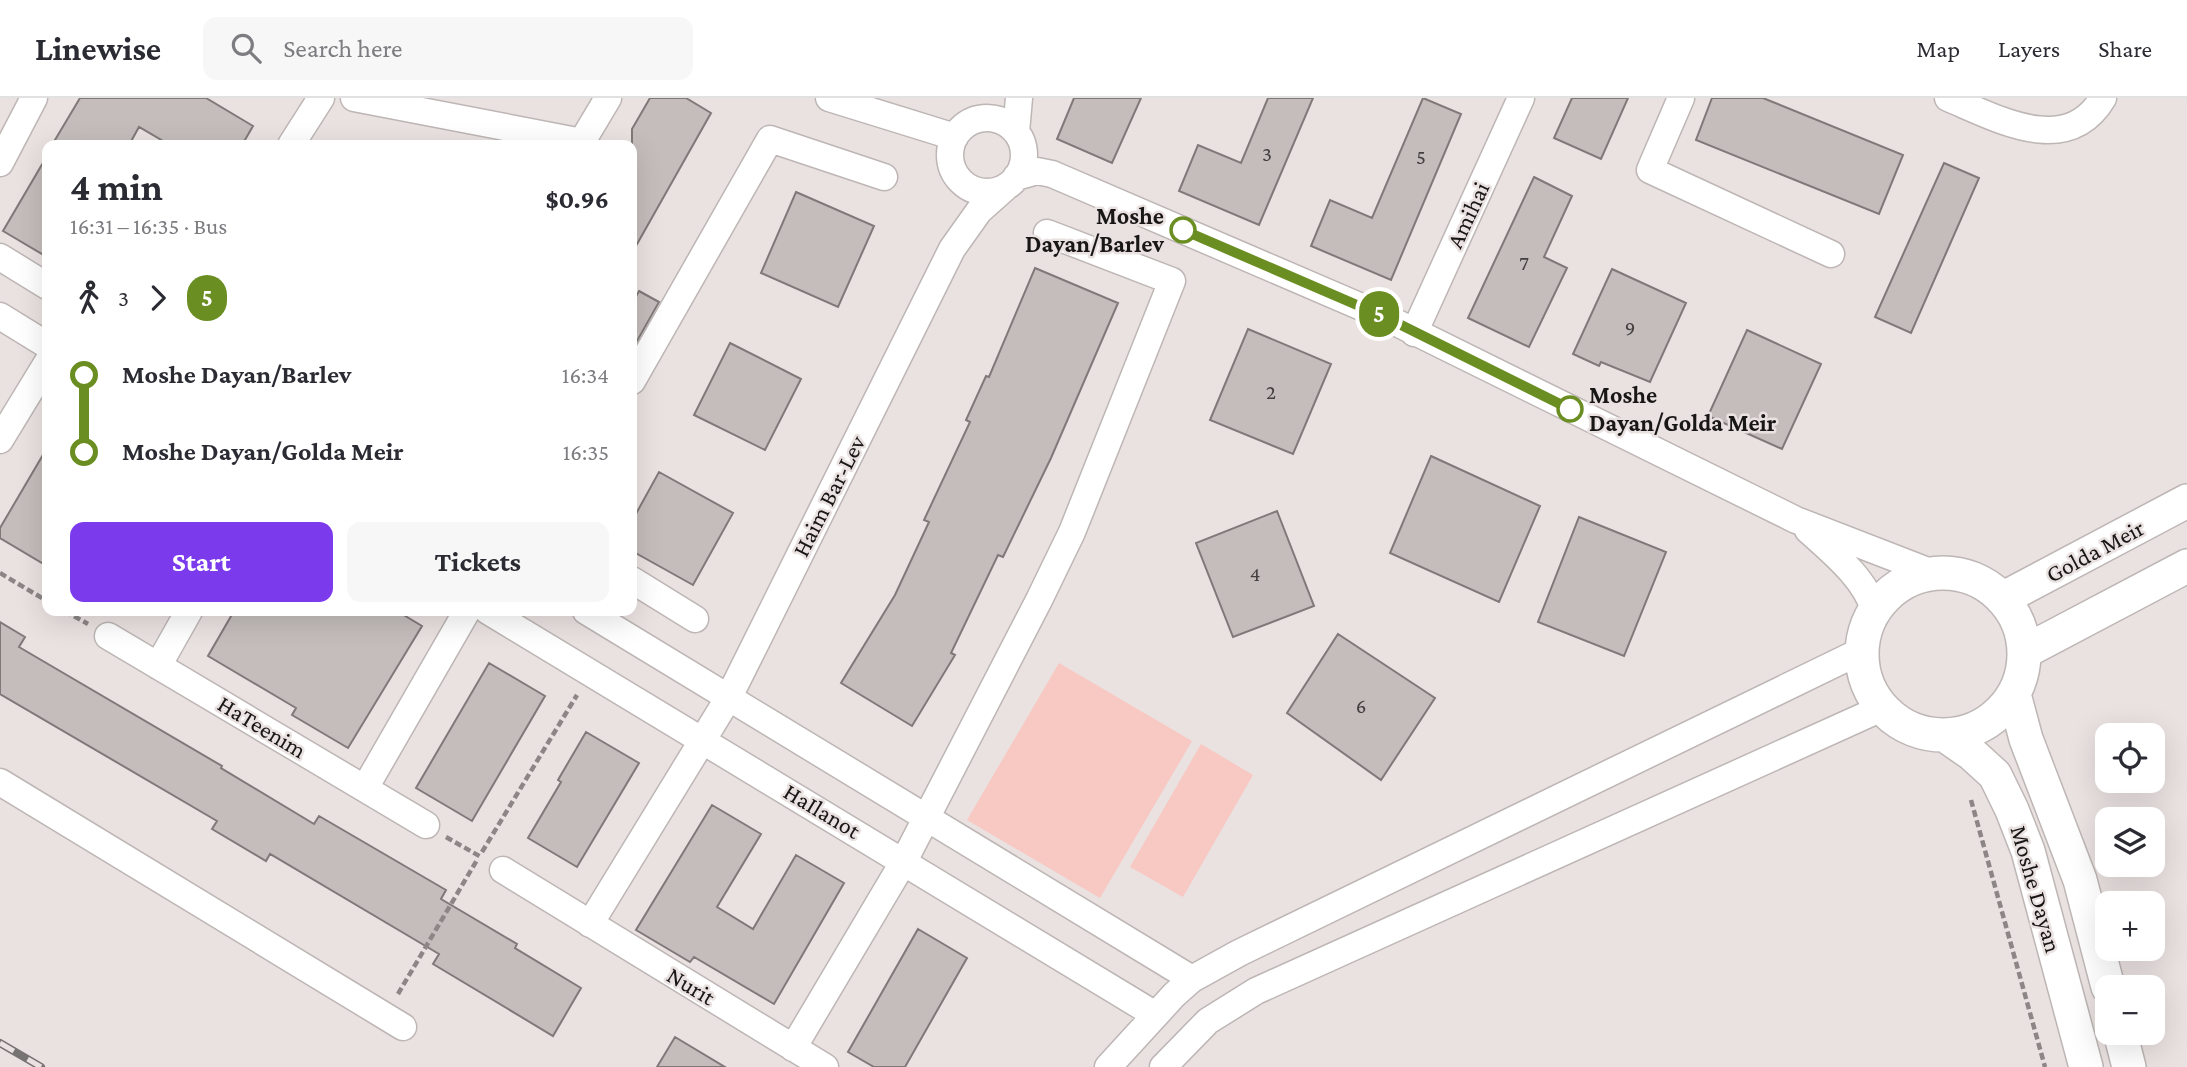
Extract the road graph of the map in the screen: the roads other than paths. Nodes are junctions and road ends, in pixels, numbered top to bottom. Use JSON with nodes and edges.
{"nodes":[{"id":1,"x":34,"y":98,"type":"edge"},
{"id":2,"x":321,"y":98,"type":"edge"},
{"id":3,"x":354,"y":98,"type":"edge"},
{"id":4,"x":608,"y":98,"type":"edge"},
{"id":5,"x":829,"y":98,"type":"edge"},
{"id":6,"x":1003,"y":98,"type":"edge"},
{"id":7,"x":1019,"y":98,"type":"edge"},
{"id":8,"x":1521,"y":98,"type":"edge"},
{"id":9,"x":1681,"y":98,"type":"edge"},
{"id":10,"x":1948,"y":98,"type":"edge"},
{"id":11,"x":2104,"y":98,"type":"edge"},
{"id":12,"x":961,"y":131,"type":"junction"},
{"id":13,"x":294,"y":140,"type":"edge"},
{"id":14,"x":561,"y":140,"type":"edge"},
{"id":15,"x":583,"y":140,"type":"edge"},
{"id":16,"x":1020,"y":141,"type":"junction"},
{"id":17,"x":0,"y":163,"type":"edge"},
{"id":18,"x":956,"y":174,"type":"junction"},
{"id":19,"x":1052,"y":174,"type":"junction"},
{"id":20,"x":884,"y":177,"type":"dead end"},
{"id":21,"x":1012,"y":182,"type":"junction"},
{"id":22,"x":1046,"y":233,"type":"dead end"},
{"id":23,"x":952,"y":250,"type":"junction"},
{"id":24,"x":1831,"y":254,"type":"dead end"},
{"id":25,"x":0,"y":257,"type":"edge"},
{"id":26,"x":42,"y":283,"type":"edge"},
{"id":27,"x":0,"y":316,"type":"edge"},
{"id":28,"x":1414,"y":332,"type":"junction"},
{"id":29,"x":42,"y":342,"type":"edge"},
{"id":30,"x":42,"y":371,"type":"edge"},
{"id":31,"x":637,"y":372,"type":"edge"},
{"id":32,"x":0,"y":440,"type":"edge"},
{"id":33,"x":2187,"y":501,"type":"edge"},
{"id":34,"x":1796,"y":520,"type":"junction"},
{"id":35,"x":2187,"y":566,"type":"edge"},
{"id":36,"x":1933,"y":573,"type":"junction"},
{"id":37,"x":637,"y":583,"type":"edge"},
{"id":38,"x":2002,"y":599,"type":"junction"},
{"id":39,"x":1874,"y":610,"type":"junction"},
{"id":40,"x":186,"y":616,"type":"edge"},
{"id":41,"x":464,"y":616,"type":"edge"},
{"id":42,"x":496,"y":616,"type":"edge"},
{"id":43,"x":594,"y":616,"type":"edge"},
{"id":44,"x":695,"y":619,"type":"dead end"},
{"id":45,"x":107,"y":636,"type":"dead end"},
{"id":46,"x":1861,"y":651,"type":"junction"},
{"id":47,"x":2024,"y":652,"type":"junction"},
{"id":48,"x":158,"y":666,"type":"junction"},
{"id":49,"x":2014,"y":694,"type":"junction"},
{"id":50,"x":729,"y":697,"type":"junction"},
{"id":51,"x":1882,"y":708,"type":"junction"},
{"id":52,"x":1946,"y":736,"type":"junction"},
{"id":53,"x":703,"y":740,"type":"junction"},
{"id":54,"x":0,"y":782,"type":"edge"},
{"id":55,"x":365,"y":788,"type":"junction"},
{"id":56,"x":926,"y":816,"type":"junction"},
{"id":57,"x":426,"y":825,"type":"road end"},
{"id":58,"x":904,"y":861,"type":"junction"},
{"id":59,"x":503,"y":870,"type":"road end"},
{"id":60,"x":590,"y":924,"type":"junction"},
{"id":61,"x":2105,"y":975,"type":"edge"},
{"id":62,"x":1192,"y":979,"type":"junction"},
{"id":63,"x":1154,"y":1014,"type":"junction"},
{"id":64,"x":394,"y":1021,"type":"road end"},
{"id":65,"x":2123,"y":1045,"type":"edge"},
{"id":66,"x":793,"y":1048,"type":"junction"},
{"id":67,"x":825,"y":1067,"type":"edge"},
{"id":68,"x":1108,"y":1067,"type":"edge"},
{"id":69,"x":1163,"y":1067,"type":"edge"},
{"id":70,"x":2086,"y":1067,"type":"edge"},
{"id":71,"x":2129,"y":1067,"type":"edge"}],
"edges":[{"from":1,"to":17,"type":"street"},
{"from":2,"to":13,"type":"street"},
{"from":3,"to":14,"type":"street"},
{"from":4,"to":15,"type":"street"},
{"from":5,"to":12,"type":"street"},
{"from":6,"to":12,"type":"street"},
{"from":7,"to":16,"type":"street"},
{"from":8,"to":28,"type":"street","name":"Amihai"},
{"from":9,"to":24,"type":"street"},
{"from":10,"to":11,"type":"street"},
{"from":12,"to":16,"type":"street"},
{"from":12,"to":18,"type":"street"},
{"from":16,"to":19,"type":"street"},
{"from":16,"to":21,"type":"street"},
{"from":18,"to":21,"type":"street"},
{"from":18,"to":23,"type":"street","name":"Haim Bar-Lev"},
{"from":19,"to":21,"type":"street"},
{"from":19,"to":28,"type":"street"},
{"from":20,"to":31,"type":"street"},
{"from":21,"to":23,"type":"street","name":"Haim Bar-Lev"},
{"from":22,"to":56,"type":"street"},
{"from":23,"to":50,"type":"street","name":"Haim Bar-Lev"},
{"from":25,"to":26,"type":"street"},
{"from":27,"to":29,"type":"street"},
{"from":28,"to":34,"type":"street"},
{"from":30,"to":32,"type":"street"},
{"from":33,"to":38,"type":"main road","name":"Golda Meir"},
{"from":34,"to":36,"type":"street"},
{"from":34,"to":39,"type":"street"},
{"from":35,"to":47,"type":"main road"},
{"from":36,"to":38,"type":"main road"},
{"from":36,"to":39,"type":"main road"},
{"from":37,"to":44,"type":"street"},
{"from":38,"to":47,"type":"main road"},
{"from":39,"to":46,"type":"main road"},
{"from":40,"to":48,"type":"street"},
{"from":41,"to":55,"type":"street"},
{"from":42,"to":53,"type":"street","name":"HaIlanot"},
{"from":43,"to":50,"type":"street","name":"HaIlanot"},
{"from":45,"to":48,"type":"street","name":"HaTeenim"},
{"from":46,"to":51,"type":"main road"},
{"from":46,"to":62,"type":"street"},
{"from":47,"to":49,"type":"main road"},
{"from":48,"to":55,"type":"street","name":"HaTeenim"},
{"from":49,"to":52,"type":"main road"},
{"from":49,"to":61,"type":"main road","name":"Moshe Dayan"},
{"from":50,"to":53,"type":"street","name":"Haim Bar-Lev"},
{"from":50,"to":56,"type":"street","name":"HaIlanot"},
{"from":51,"to":52,"type":"main road"},
{"from":51,"to":69,"type":"street"},
{"from":52,"to":70,"type":"main road","name":"Moshe Dayan"},
{"from":53,"to":58,"type":"street","name":"HaIlanot"},
{"from":53,"to":60,"type":"street"},
{"from":54,"to":64,"type":"street"},
{"from":55,"to":57,"type":"street","name":"HaTeenim"},
{"from":56,"to":58,"type":"street"},
{"from":56,"to":62,"type":"street","name":"HaIlanot"},
{"from":58,"to":63,"type":"street","name":"HaIlanot"},
{"from":58,"to":66,"type":"street"},
{"from":59,"to":60,"type":"street","name":"Nurit"},
{"from":60,"to":66,"type":"street","name":"Nurit"},
{"from":62,"to":63,"type":"street"},
{"from":63,"to":68,"type":"street"},
{"from":65,"to":71,"type":"main road"},
{"from":66,"to":67,"type":"street","name":"Nurit"}]}
